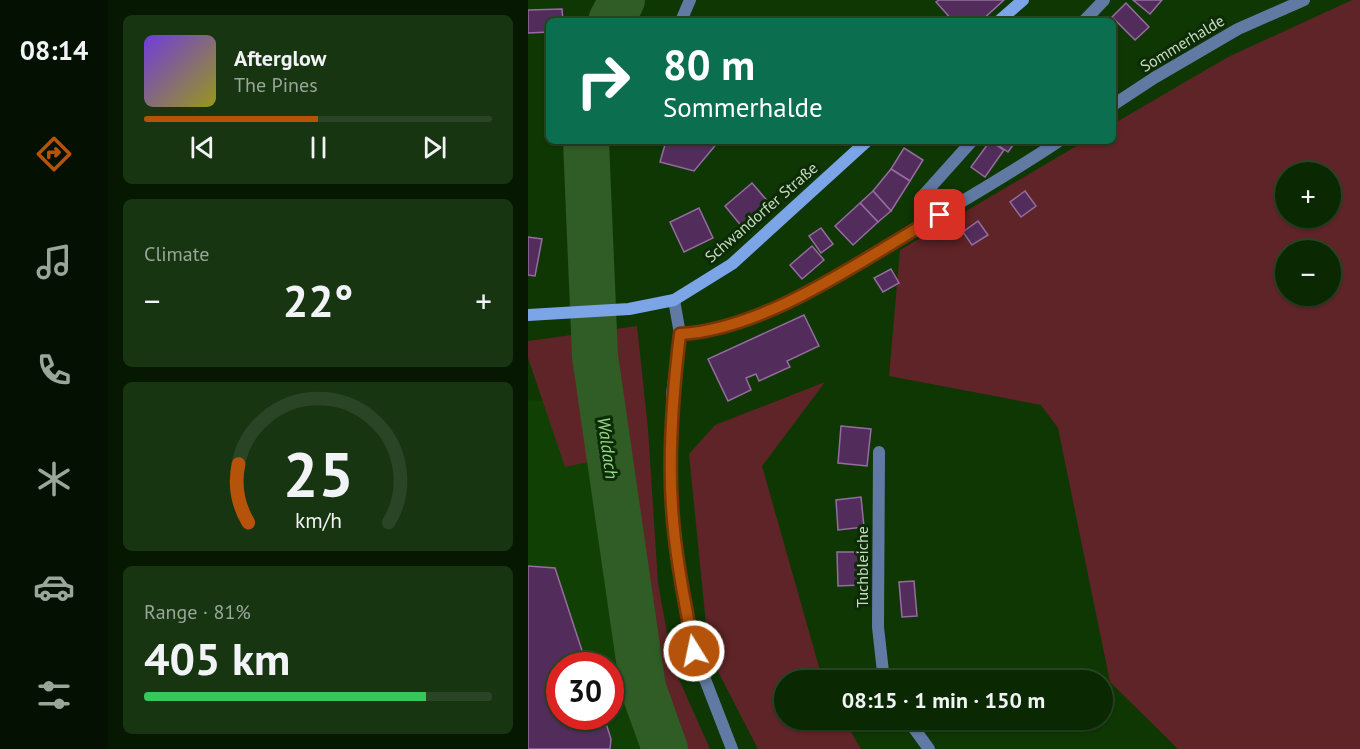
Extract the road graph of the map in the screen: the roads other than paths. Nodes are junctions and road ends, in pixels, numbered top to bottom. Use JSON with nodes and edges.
{"nodes":[{"id":1,"x":690,"y":0,"type":"edge"},
{"id":2,"x":1023,"y":0,"type":"edge"},
{"id":3,"x":1104,"y":0,"type":"edge"},
{"id":4,"x":1304,"y":0,"type":"edge"},
{"id":5,"x":682,"y":18,"type":"edge"},
{"id":6,"x":1002,"y":18,"type":"edge"},
{"id":7,"x":1087,"y":18,"type":"edge"},
{"id":8,"x":1116,"y":103,"type":"edge"},
{"id":9,"x":864,"y":144,"type":"edge"},
{"id":10,"x":969,"y":144,"type":"edge"},
{"id":11,"x":1055,"y":144,"type":"edge"},
{"id":12,"x":921,"y":226,"type":"junction"},
{"id":13,"x":674,"y":300,"type":"junction"},
{"id":14,"x":528,"y":315,"type":"edge"},
{"id":15,"x":680,"y":334,"type":"junction"},
{"id":16,"x":879,"y":452,"type":"dead end"},
{"id":17,"x":883,"y":670,"type":"edge"},
{"id":18,"x":916,"y":730,"type":"edge"},
{"id":19,"x":732,"y":749,"type":"edge"},
{"id":20,"x":929,"y":749,"type":"edge"}],
"edges":[{"from":1,"to":5,"type":"street"},
{"from":2,"to":6,"type":"main road"},
{"from":3,"to":7,"type":"street"},
{"from":4,"to":8,"type":"street","name":"Sommerhalde"},
{"from":9,"to":13,"type":"main road","name":"Schwandorfer Straße"},
{"from":10,"to":12,"type":"street"},
{"from":11,"to":12,"type":"street"},
{"from":12,"to":15,"type":"street"},
{"from":13,"to":14,"type":"main road","name":"Schwandorfer Straße"},
{"from":13,"to":15,"type":"street"},
{"from":15,"to":19,"type":"street"},
{"from":16,"to":17,"type":"street","name":"Tuchbleiche"},
{"from":18,"to":20,"type":"street"}]}
